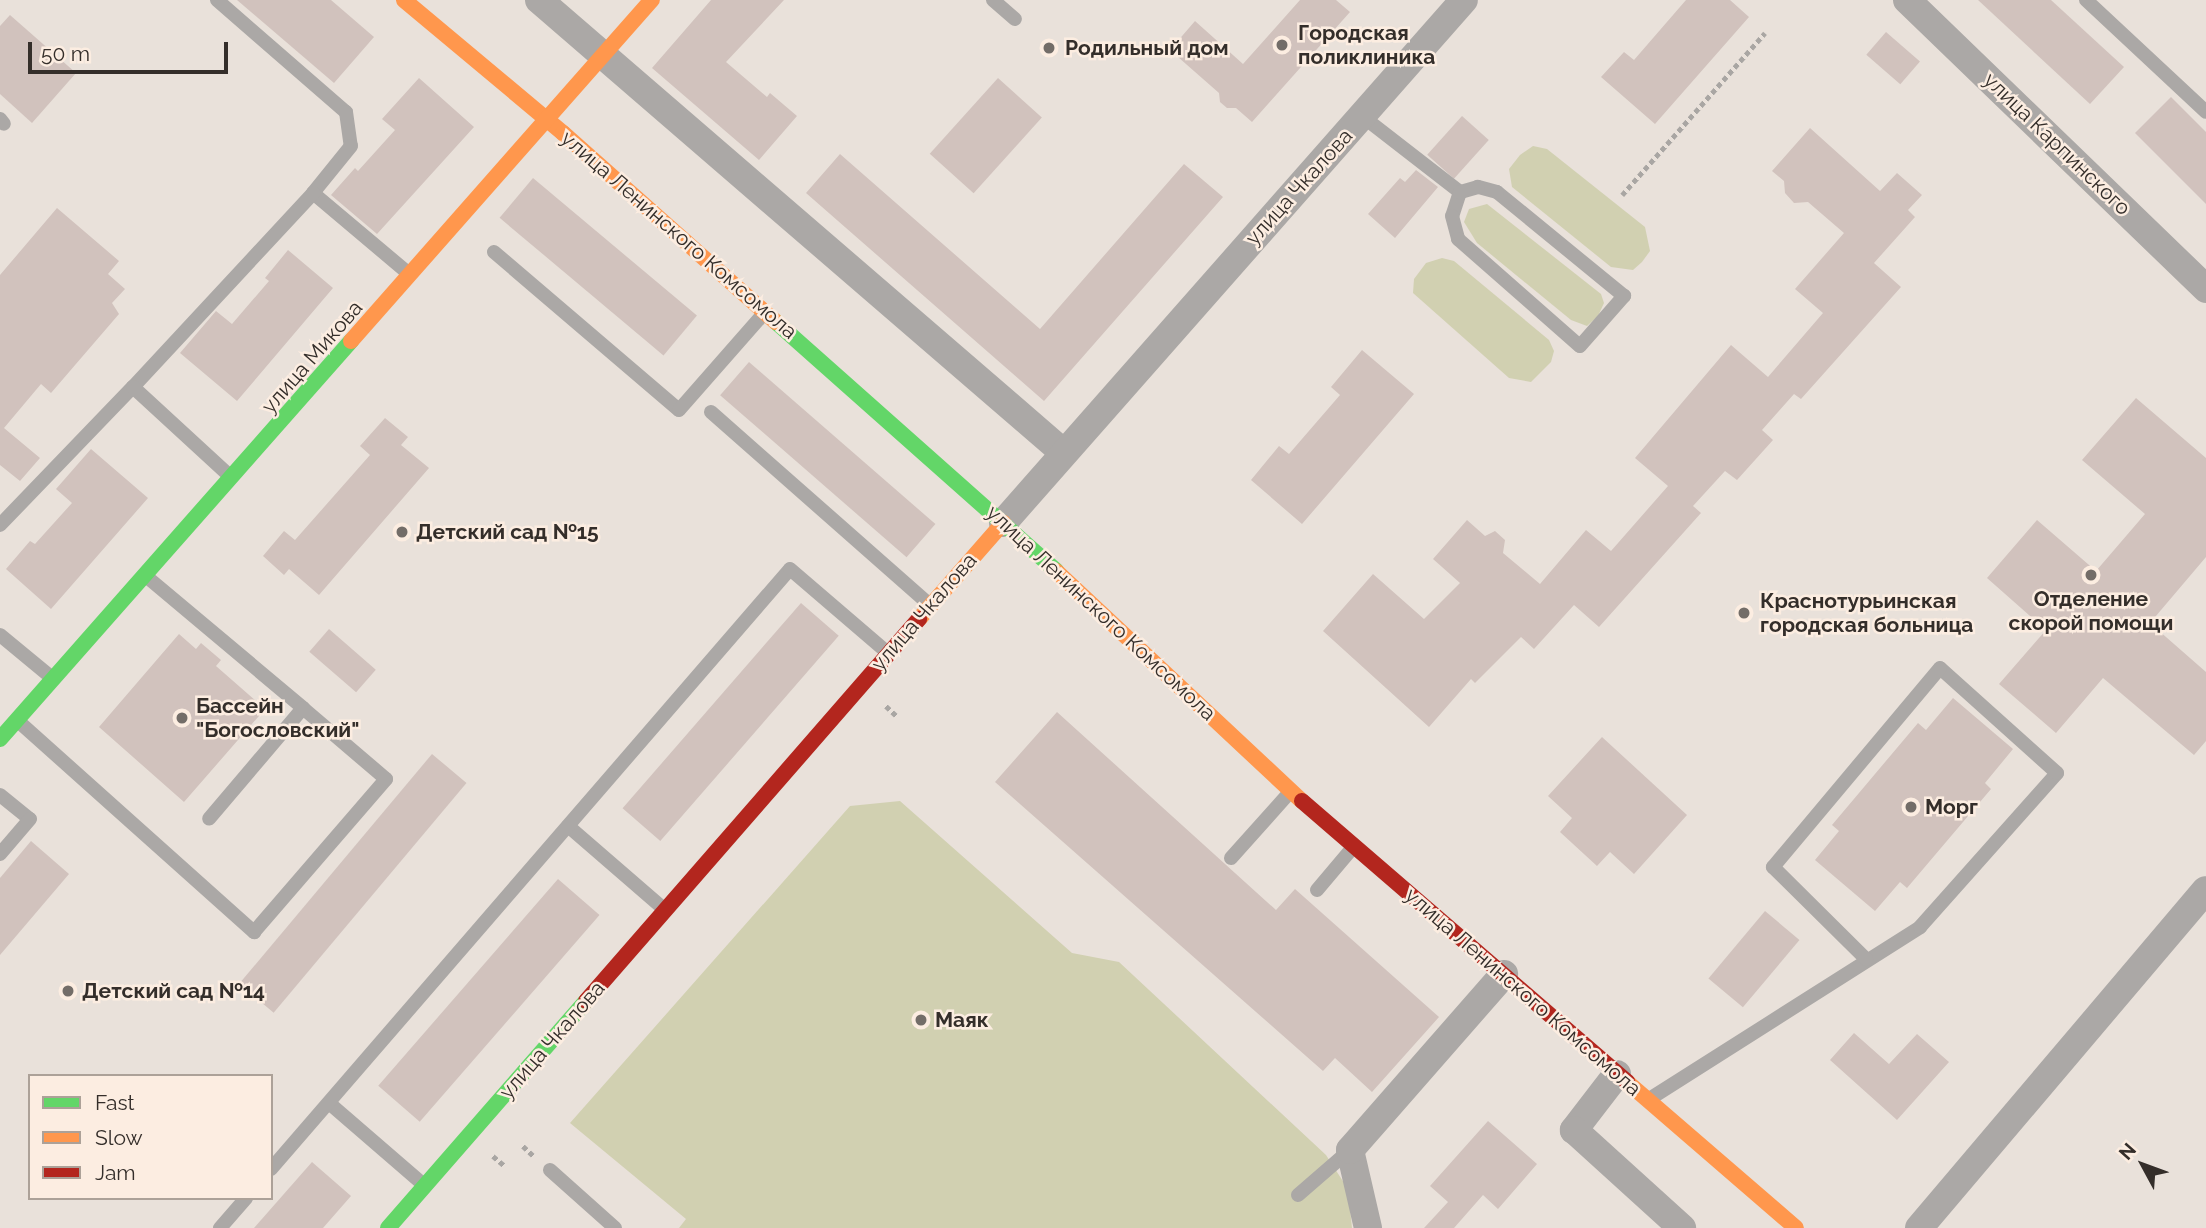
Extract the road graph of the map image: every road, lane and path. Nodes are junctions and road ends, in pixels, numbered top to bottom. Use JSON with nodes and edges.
{"nodes":[{"id":1,"x":217,"y":0,"type":"edge"},
{"id":2,"x":404,"y":0,"type":"edge"},
{"id":3,"x":539,"y":0,"type":"edge"},
{"id":4,"x":652,"y":0,"type":"edge"},
{"id":5,"x":993,"y":0,"type":"edge"},
{"id":6,"x":1464,"y":0,"type":"edge"},
{"id":7,"x":1908,"y":0,"type":"edge"},
{"id":8,"x":2086,"y":0,"type":"edge"},
{"id":9,"x":1015,"y":19,"type":"dead end"},
{"id":10,"x":1765,"y":33,"type":"dead end"},
{"id":11,"x":604,"y":56,"type":"junction"},
{"id":12,"x":2206,"y":112,"type":"edge"},
{"id":13,"x":1362,"y":116,"type":"junction"},
{"id":14,"x":546,"y":120,"type":"junction"},
{"id":15,"x":1460,"y":192,"type":"junction"},
{"id":16,"x":313,"y":193,"type":"junction"},
{"id":17,"x":1622,"y":195,"type":"dead end"},
{"id":18,"x":494,"y":252,"type":"dead end"},
{"id":19,"x":412,"y":275,"type":"junction"},
{"id":20,"x":2206,"y":289,"type":"edge"},
{"id":21,"x":766,"y":311,"type":"junction"},
{"id":22,"x":133,"y":387,"type":"junction"},
{"id":23,"x":711,"y":412,"type":"dead end"},
{"id":24,"x":1063,"y":453,"type":"junction"},
{"id":25,"x":233,"y":479,"type":"junction"},
{"id":26,"x":1003,"y":523,"type":"junction"},
{"id":27,"x":0,"y":525,"type":"edge"},
{"id":28,"x":146,"y":576,"type":"junction"},
{"id":29,"x":930,"y":605,"type":"junction"},
{"id":30,"x":0,"y":635,"type":"edge"},
{"id":31,"x":888,"y":653,"type":"junction"},
{"id":32,"x":52,"y":678,"type":"junction"},
{"id":33,"x":303,"y":708,"type":"junction"},
{"id":34,"x":17,"y":720,"type":"junction"},
{"id":35,"x":0,"y":739,"type":"edge"},
{"id":36,"x":1291,"y":791,"type":"junction"},
{"id":37,"x":0,"y":795,"type":"edge"},
{"id":38,"x":209,"y":819,"type":"dead end"},
{"id":39,"x":568,"y":826,"type":"junction"},
{"id":40,"x":1354,"y":846,"type":"junction"},
{"id":41,"x":0,"y":854,"type":"edge"},
{"id":42,"x":1231,"y":858,"type":"dead end"},
{"id":43,"x":1317,"y":890,"type":"dead end"},
{"id":44,"x":2206,"y":890,"type":"edge"},
{"id":45,"x":665,"y":910,"type":"junction"},
{"id":46,"x":1866,"y":959,"type":"junction"},
{"id":47,"x":1504,"y":974,"type":"junction"},
{"id":48,"x":1617,"y":1074,"type":"junction"},
{"id":49,"x":1647,"y":1100,"type":"junction"},
{"id":50,"x":329,"y":1103,"type":"junction"},
{"id":51,"x":1350,"y":1150,"type":"junction"},
{"id":52,"x":273,"y":1167,"type":"edge"},
{"id":53,"x":550,"y":1170,"type":"dead end"},
{"id":54,"x":425,"y":1186,"type":"junction"},
{"id":55,"x":1298,"y":1195,"type":"dead end"},
{"id":56,"x":244,"y":1200,"type":"edge"},
{"id":57,"x":220,"y":1228,"type":"edge"},
{"id":58,"x":388,"y":1228,"type":"edge"},
{"id":59,"x":615,"y":1228,"type":"edge"},
{"id":60,"x":1368,"y":1228,"type":"edge"},
{"id":61,"x":1682,"y":1228,"type":"edge"},
{"id":62,"x":1796,"y":1228,"type":"edge"},
{"id":63,"x":1919,"y":1228,"type":"edge"}],
"edges":[{"from":1,"to":16,"type":"lane"},
{"from":2,"to":14,"type":"main road","name":"улица Ленинского Комсомола"},
{"from":3,"to":11,"type":"street"},
{"from":4,"to":11,"type":"main road","name":"улица Микова"},
{"from":5,"to":9,"type":"lane"},
{"from":6,"to":13,"type":"street","name":"улица Чкалова"},
{"from":7,"to":20,"type":"street","name":"улица Карпинского"},
{"from":8,"to":12,"type":"lane"},
{"from":10,"to":17,"type":"path"},
{"from":11,"to":14,"type":"main road","name":"улица Микова"},
{"from":11,"to":24,"type":"street"},
{"from":13,"to":15,"type":"lane"},
{"from":13,"to":24,"type":"street","name":"улица Чкалова"},
{"from":14,"to":19,"type":"main road","name":"улица Микова"},
{"from":14,"to":21,"type":"main road","name":"улица Ленинского Комсомола"},
{"from":15,"to":15,"type":"lane"},
{"from":16,"to":19,"type":"lane"},
{"from":16,"to":22,"type":"lane"},
{"from":18,"to":21,"type":"lane"},
{"from":19,"to":25,"type":"main road","name":"улица Микова"},
{"from":21,"to":26,"type":"main road","name":"улица Ленинского Комсомола"},
{"from":22,"to":25,"type":"lane"},
{"from":22,"to":27,"type":"lane"},
{"from":23,"to":29,"type":"lane"},
{"from":24,"to":26,"type":"street","name":"улица Чкалова"},
{"from":25,"to":28,"type":"main road","name":"улица Микова"},
{"from":26,"to":29,"type":"main road","name":"улица Чкалова"},
{"from":26,"to":36,"type":"main road","name":"улица Ленинского Комсомола"},
{"from":28,"to":32,"type":"main road","name":"улица Микова"},
{"from":28,"to":33,"type":"lane"},
{"from":29,"to":31,"type":"main road","name":"улица Чкалова"},
{"from":30,"to":32,"type":"lane"},
{"from":31,"to":39,"type":"lane"},
{"from":31,"to":45,"type":"main road","name":"улица Чкалова"},
{"from":32,"to":34,"type":"main road","name":"улица Микова"},
{"from":33,"to":34,"type":"lane"},
{"from":33,"to":38,"type":"lane"},
{"from":34,"to":35,"type":"main road","name":"улица Микова"},
{"from":36,"to":40,"type":"main road","name":"улица Ленинского Комсомола"},
{"from":36,"to":42,"type":"lane"},
{"from":37,"to":41,"type":"lane"},
{"from":39,"to":45,"type":"lane"},
{"from":39,"to":50,"type":"lane"},
{"from":40,"to":43,"type":"lane"},
{"from":40,"to":47,"type":"main road","name":"улица Ленинского Комсомола"},
{"from":44,"to":63,"type":"street"},
{"from":45,"to":54,"type":"main road","name":"улица Чкалова"},
{"from":46,"to":46,"type":"lane"},
{"from":46,"to":49,"type":"lane"},
{"from":47,"to":48,"type":"main road","name":"улица Ленинского Комсомола"},
{"from":47,"to":51,"type":"street"},
{"from":48,"to":49,"type":"main road","name":"улица Ленинского Комсомола"},
{"from":48,"to":61,"type":"street"},
{"from":49,"to":62,"type":"main road","name":"улица Ленинского Комсомола"},
{"from":50,"to":52,"type":"lane"},
{"from":50,"to":54,"type":"lane"},
{"from":51,"to":55,"type":"lane"},
{"from":51,"to":60,"type":"street"},
{"from":53,"to":59,"type":"lane"},
{"from":54,"to":58,"type":"main road","name":"улица Чкалова"},
{"from":56,"to":57,"type":"lane"}]}
